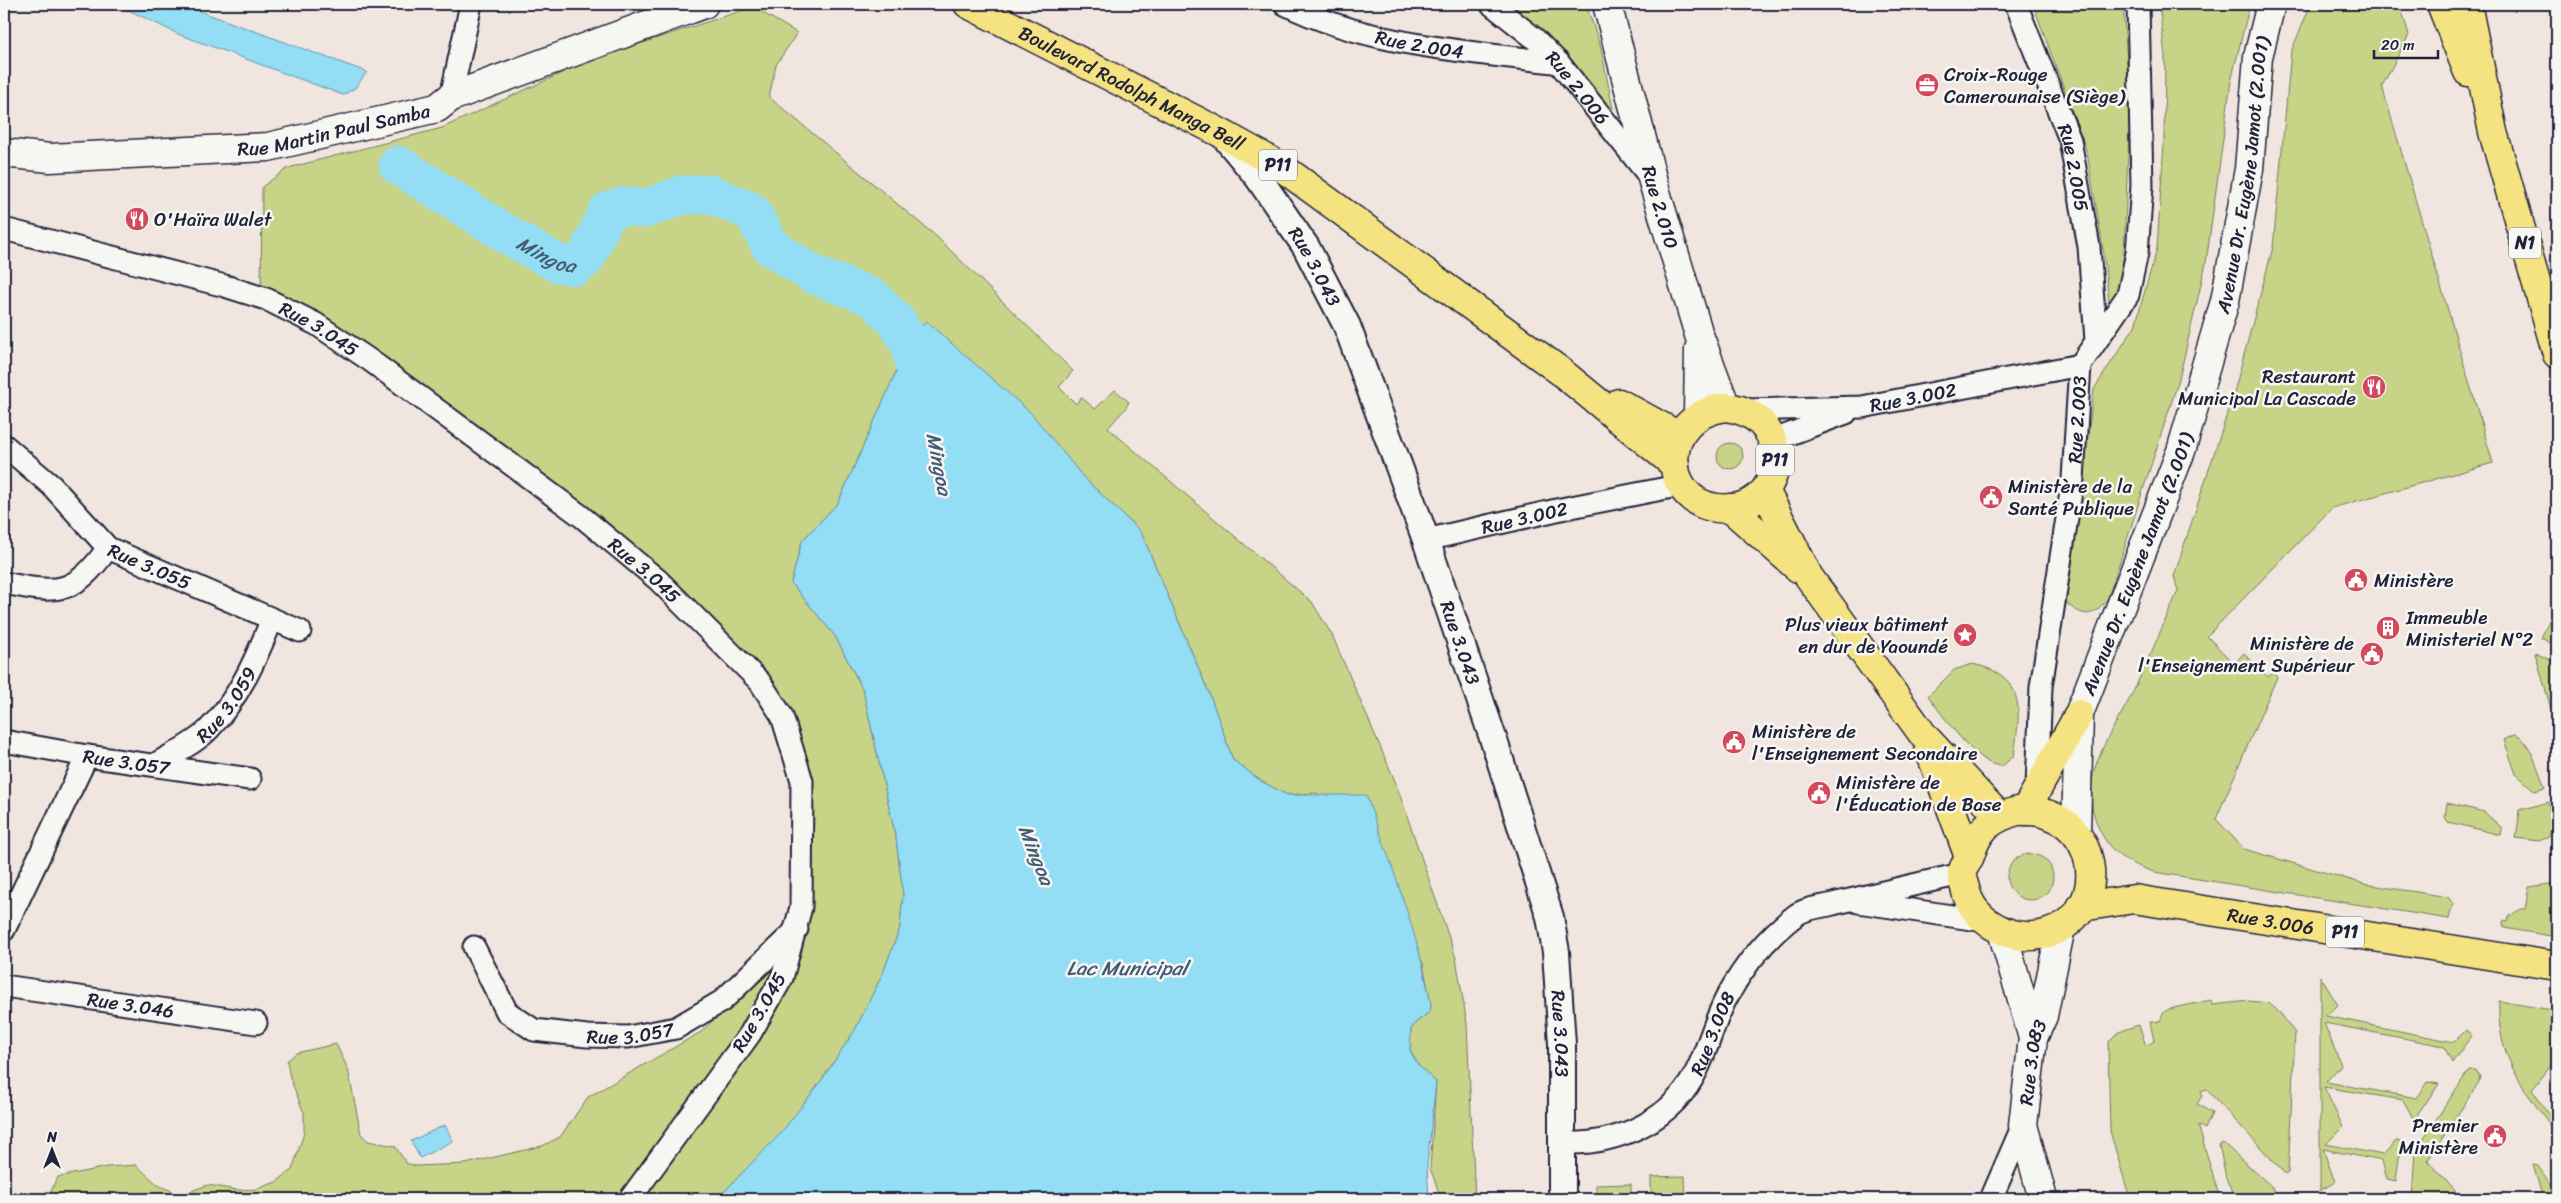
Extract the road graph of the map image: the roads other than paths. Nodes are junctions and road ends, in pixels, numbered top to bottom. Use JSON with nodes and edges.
{"nodes":[{"id":1,"x":472,"y":4,"type":"edge"},
{"id":2,"x":704,"y":4,"type":"edge"},
{"id":3,"x":968,"y":4,"type":"edge"},
{"id":4,"x":1285,"y":4,"type":"edge"},
{"id":5,"x":1491,"y":4,"type":"edge"},
{"id":6,"x":1607,"y":4,"type":"edge"},
{"id":7,"x":2016,"y":4,"type":"edge"},
{"id":8,"x":2138,"y":4,"type":"edge"},
{"id":9,"x":2271,"y":4,"type":"edge"},
{"id":10,"x":2441,"y":4,"type":"edge"},
{"id":11,"x":2467,"y":4,"type":"edge"},
{"id":12,"x":1559,"y":63,"type":"junction"},
{"id":13,"x":451,"y":97,"type":"junction"},
{"id":14,"x":1220,"y":132,"type":"junction"},
{"id":15,"x":2493,"y":132,"type":"junction"},
{"id":16,"x":4,"y":153,"type":"edge"},
{"id":17,"x":1653,"y":182,"type":"junction"},
{"id":18,"x":4,"y":229,"type":"edge"},
{"id":19,"x":1699,"y":335,"type":"junction"},
{"id":20,"x":2096,"y":340,"type":"junction"},
{"id":21,"x":2557,"y":354,"type":"edge"},
{"id":22,"x":2080,"y":365,"type":"junction"},
{"id":23,"x":1560,"y":371,"type":"junction"},
{"id":24,"x":1862,"y":407,"type":"junction"},
{"id":25,"x":1735,"y":408,"type":"junction"},
{"id":26,"x":1698,"y":415,"type":"junction"},
{"id":27,"x":1679,"y":436,"type":"junction"},
{"id":28,"x":1774,"y":440,"type":"junction"},
{"id":29,"x":4,"y":445,"type":"edge"},
{"id":30,"x":1678,"y":475,"type":"junction"},
{"id":31,"x":1766,"y":492,"type":"junction"},
{"id":32,"x":1730,"y":508,"type":"junction"},
{"id":33,"x":1426,"y":540,"type":"junction"},
{"id":34,"x":108,"y":548,"type":"junction"},
{"id":35,"x":1809,"y":577,"type":"junction"},
{"id":36,"x":4,"y":583,"type":"edge"},
{"id":37,"x":272,"y":619,"type":"junction"},
{"id":38,"x":300,"y":631,"type":"dead end"},
{"id":39,"x":2079,"y":714,"type":"junction"},
{"id":40,"x":1924,"y":736,"type":"junction"},
{"id":41,"x":4,"y":741,"type":"edge"},
{"id":42,"x":87,"y":756,"type":"junction"},
{"id":43,"x":154,"y":765,"type":"junction"},
{"id":44,"x":250,"y":779,"type":"dead end"},
{"id":45,"x":2021,"y":806,"type":"junction"},
{"id":46,"x":2076,"y":833,"type":"junction"},
{"id":47,"x":1966,"y":866,"type":"junction"},
{"id":48,"x":2091,"y":866,"type":"junction"},
{"id":49,"x":2134,"y":899,"type":"junction"},
{"id":50,"x":1848,"y":900,"type":"junction"},
{"id":51,"x":2081,"y":907,"type":"junction"},
{"id":52,"x":1993,"y":926,"type":"junction"},
{"id":53,"x":2061,"y":927,"type":"junction"},
{"id":54,"x":797,"y":929,"type":"junction"},
{"id":55,"x":4,"y":930,"type":"edge"},
{"id":56,"x":474,"y":947,"type":"dead end"},
{"id":57,"x":2557,"y":966,"type":"edge"},
{"id":58,"x":4,"y":986,"type":"edge"},
{"id":59,"x":256,"y":1023,"type":"dead end"},
{"id":60,"x":2034,"y":1038,"type":"junction"},
{"id":61,"x":2022,"y":1125,"type":"junction"},
{"id":62,"x":1564,"y":1144,"type":"junction"},
{"id":63,"x":630,"y":1199,"type":"edge"},
{"id":64,"x":1562,"y":1199,"type":"edge"},
{"id":65,"x":1991,"y":1199,"type":"edge"},
{"id":66,"x":2043,"y":1199,"type":"edge"}],
"edges":[{"from":1,"to":13,"type":"street"},
{"from":2,"to":13,"type":"main road","name":"Rue Martin Paul Samba"},
{"from":3,"to":14,"type":"main road","name":"Boulevard Rodolph Manga Bell","number":"P11"},
{"from":4,"to":12,"type":"street","name":"Rue 2.004"},
{"from":5,"to":12,"type":"street","name":"Rue 2.006"},
{"from":6,"to":17,"type":"main road","name":"Rue 2.010"},
{"from":7,"to":20,"type":"street","name":"Rue 2.005"},
{"from":8,"to":20,"type":"street","name":"Rue 2.003"},
{"from":9,"to":39,"type":"main road","name":"Avenue Dr. Eugène Jamot (2.001)"},
{"from":10,"to":15,"type":"main road","number":"N1"},
{"from":11,"to":15,"type":"main road","number":"N1"},
{"from":12,"to":17,"type":"street","name":"Rue 2.006"},
{"from":13,"to":16,"type":"main road","name":"Rue Martin Paul Samba"},
{"from":14,"to":23,"type":"main road","name":"Boulevard Rodolph Manga Bell","number":"P11"},
{"from":14,"to":33,"type":"street","name":"Rue 3.043"},
{"from":15,"to":21,"type":"main road","number":"N1"},
{"from":17,"to":19,"type":"main road","name":"Rue 2.010"},
{"from":18,"to":54,"type":"street","name":"Rue 3.045"},
{"from":19,"to":25,"type":"main road","name":"Rue 2.010"},
{"from":19,"to":26,"type":"main road"},
{"from":20,"to":22,"type":"street","name":"Rue 2.003"},
{"from":22,"to":24,"type":"street","name":"Rue 3.002"},
{"from":22,"to":45,"type":"street","name":"Rue 2.003"},
{"from":23,"to":27,"type":"main road"},
{"from":23,"to":30,"type":"main road","number":"P11"},
{"from":24,"to":25,"type":"street","name":"Rue 3.002"},
{"from":24,"to":28,"type":"street"},
{"from":25,"to":26,"type":"main road"},
{"from":25,"to":28,"type":"main road","number":"P11"},
{"from":26,"to":27,"type":"main road"},
{"from":27,"to":30,"type":"main road"},
{"from":28,"to":31,"type":"main road","number":"P11"},
{"from":29,"to":34,"type":"street","name":"Rue 3.055"},
{"from":30,"to":32,"type":"main road","number":"P11"},
{"from":30,"to":33,"type":"street","name":"Rue 3.002"},
{"from":31,"to":32,"type":"main road","number":"P11"},
{"from":31,"to":35,"type":"main road","number":"P11"},
{"from":32,"to":35,"type":"main road","number":"P11"},
{"from":33,"to":62,"type":"street","name":"Rue 3.043"},
{"from":34,"to":36,"type":"street"},
{"from":34,"to":37,"type":"street","name":"Rue 3.055"},
{"from":35,"to":40,"type":"main road","number":"P11"},
{"from":37,"to":38,"type":"street","name":"Rue 3.055"},
{"from":37,"to":43,"type":"street","name":"Rue 3.059"},
{"from":39,"to":45,"type":"main road"},
{"from":39,"to":46,"type":"main road","name":"Avenue Dr. Eugène Jamot (2.001)"},
{"from":40,"to":45,"type":"main road","number":"P11"},
{"from":40,"to":47,"type":"main road","number":"P11"},
{"from":41,"to":42,"type":"street","name":"Rue 3.057"},
{"from":42,"to":43,"type":"street","name":"Rue 3.057"},
{"from":42,"to":55,"type":"street"},
{"from":43,"to":44,"type":"street","name":"Rue 3.057"},
{"from":45,"to":46,"type":"main road"},
{"from":45,"to":47,"type":"main road"},
{"from":46,"to":48,"type":"main road"},
{"from":47,"to":50,"type":"street","name":"Rue 3.008"},
{"from":47,"to":52,"type":"main road","number":"P11"},
{"from":48,"to":49,"type":"main road","number":"P11"},
{"from":48,"to":51,"type":"main road"},
{"from":49,"to":51,"type":"main road","number":"P11"},
{"from":49,"to":57,"type":"main road","name":"Rue 3.006","number":"P11"},
{"from":50,"to":52,"type":"street"},
{"from":50,"to":62,"type":"street","name":"Rue 3.008"},
{"from":51,"to":53,"type":"main road"},
{"from":52,"to":53,"type":"main road"},
{"from":52,"to":60,"type":"main road"},
{"from":53,"to":60,"type":"main road","name":"Rue 3.083"},
{"from":54,"to":56,"type":"street","name":"Rue 3.057"},
{"from":54,"to":63,"type":"street","name":"Rue 3.045"},
{"from":58,"to":59,"type":"street","name":"Rue 3.046"},
{"from":60,"to":61,"type":"main road","name":"Rue 3.083"},
{"from":61,"to":65,"type":"street"},
{"from":61,"to":66,"type":"main road","name":"Rue 3.083"},
{"from":62,"to":64,"type":"street","name":"Rue 3.043"}]}
